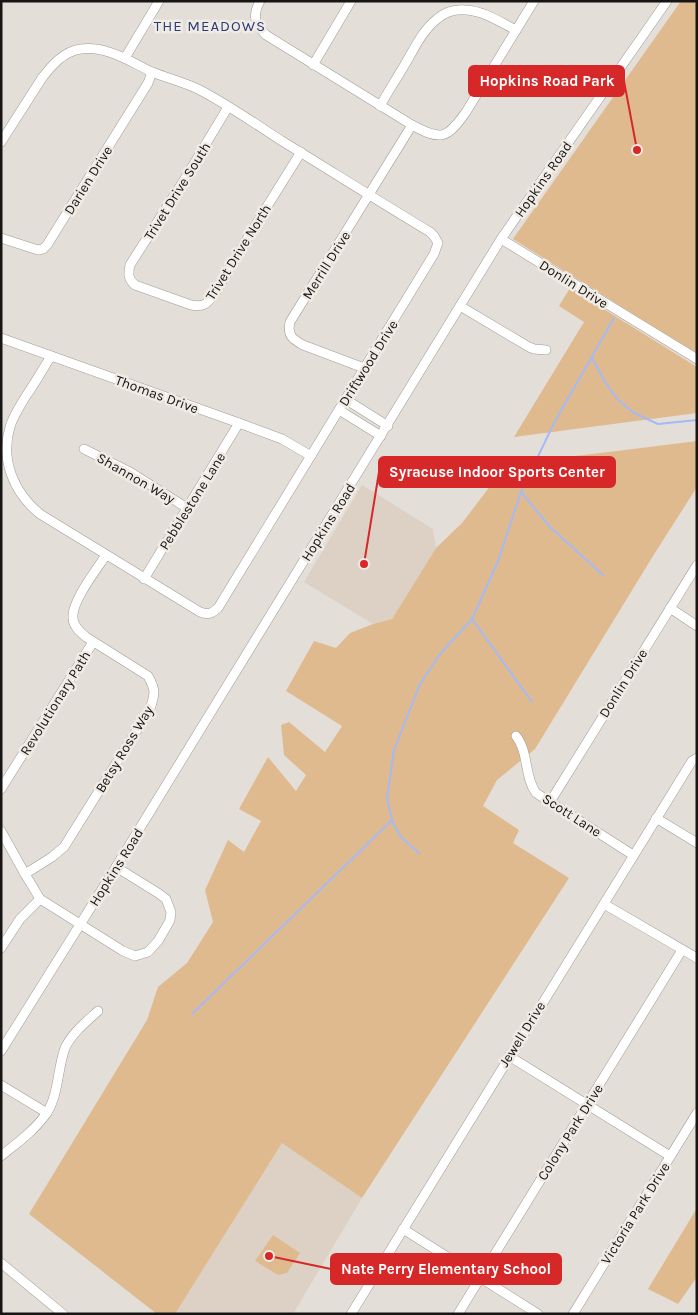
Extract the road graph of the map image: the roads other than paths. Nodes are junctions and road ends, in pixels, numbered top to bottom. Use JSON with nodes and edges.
{"nodes":[{"id":1,"x":159,"y":1,"type":"edge"},
{"id":2,"x":260,"y":1,"type":"edge"},
{"id":3,"x":351,"y":1,"type":"edge"},
{"id":4,"x":534,"y":1,"type":"edge"},
{"id":5,"x":667,"y":1,"type":"edge"},
{"id":6,"x":516,"y":30,"type":"junction"},
{"id":7,"x":124,"y":58,"type":"junction"},
{"id":8,"x":313,"y":65,"type":"junction"},
{"id":9,"x":152,"y":72,"type":"junction"},
{"id":10,"x":380,"y":106,"type":"junction"},
{"id":11,"x":228,"y":107,"type":"junction"},
{"id":12,"x":412,"y":125,"type":"junction"},
{"id":13,"x":1,"y":142,"type":"edge"},
{"id":14,"x":301,"y":152,"type":"junction"},
{"id":15,"x":370,"y":195,"type":"junction"},
{"id":16,"x":1,"y":238,"type":"edge"},
{"id":17,"x":501,"y":239,"type":"junction"},
{"id":18,"x":128,"y":275,"type":"joint"},
{"id":19,"x":460,"y":306,"type":"junction"},
{"id":20,"x":1,"y":338,"type":"edge"},
{"id":21,"x":546,"y":350,"type":"dead end"},
{"id":22,"x":51,"y":356,"type":"junction"},
{"id":23,"x":697,"y":359,"type":"edge"},
{"id":24,"x":364,"y":368,"type":"junction"},
{"id":25,"x":345,"y":399,"type":"junction"},
{"id":26,"x":339,"y":410,"type":"junction"},
{"id":27,"x":239,"y":423,"type":"junction"},
{"id":28,"x":388,"y":426,"type":"junction"},
{"id":29,"x":381,"y":436,"type":"junction"},
{"id":30,"x":84,"y":450,"type":"dead end"},
{"id":31,"x":311,"y":456,"type":"junction"},
{"id":32,"x":5,"y":472,"type":"edge"},
{"id":33,"x":187,"y":508,"type":"junction"},
{"id":34,"x":106,"y":555,"type":"junction"},
{"id":35,"x":697,"y":565,"type":"edge"},
{"id":36,"x":144,"y":579,"type":"junction"},
{"id":37,"x":670,"y":608,"type":"junction"},
{"id":38,"x":697,"y":626,"type":"edge"},
{"id":39,"x":93,"y":642,"type":"junction"},
{"id":40,"x":516,"y":736,"type":"dead end"},
{"id":41,"x":697,"y":758,"type":"edge"},
{"id":42,"x":1,"y":790,"type":"edge"},
{"id":43,"x":550,"y":802,"type":"junction"},
{"id":44,"x":656,"y":818,"type":"junction"},
{"id":45,"x":1,"y":831,"type":"edge"},
{"id":46,"x":697,"y":844,"type":"edge"},
{"id":47,"x":633,"y":855,"type":"junction"},
{"id":48,"x":116,"y":867,"type":"junction"},
{"id":49,"x":25,"y":874,"type":"junction"},
{"id":50,"x":40,"y":899,"type":"junction"},
{"id":51,"x":604,"y":904,"type":"junction"},
{"id":52,"x":80,"y":924,"type":"junction"},
{"id":53,"x":1,"y":948,"type":"edge"},
{"id":54,"x":682,"y":950,"type":"junction"},
{"id":55,"x":697,"y":958,"type":"edge"},
{"id":56,"x":98,"y":1011,"type":"dead end"},
{"id":57,"x":1,"y":1051,"type":"edge"},
{"id":58,"x":509,"y":1056,"type":"junction"},
{"id":59,"x":1,"y":1085,"type":"edge"},
{"id":60,"x":587,"y":1104,"type":"junction"},
{"id":61,"x":697,"y":1112,"type":"edge"},
{"id":62,"x":47,"y":1114,"type":"junction"},
{"id":63,"x":1,"y":1156,"type":"edge"},
{"id":64,"x":670,"y":1156,"type":"junction"},
{"id":65,"x":403,"y":1229,"type":"junction"},
{"id":66,"x":1,"y":1263,"type":"edge"},
{"id":67,"x":480,"y":1278,"type":"junction"},
{"id":68,"x":63,"y":1314,"type":"edge"},
{"id":69,"x":350,"y":1314,"type":"edge"},
{"id":70,"x":458,"y":1314,"type":"edge"},
{"id":71,"x":538,"y":1314,"type":"edge"},
{"id":72,"x":572,"y":1314,"type":"edge"}],
"edges":[{"from":1,"to":7,"type":"street"},
{"from":2,"to":8,"type":"street"},
{"from":3,"to":8,"type":"street"},
{"from":4,"to":6,"type":"street"},
{"from":5,"to":17,"type":"street","name":"Hopkins Road"},
{"from":6,"to":10,"type":"street"},
{"from":6,"to":12,"type":"street"},
{"from":7,"to":9,"type":"street","name":"Driftwood Drive"},
{"from":7,"to":13,"type":"street","name":"Driftwood Drive"},
{"from":8,"to":10,"type":"street"},
{"from":9,"to":11,"type":"street","name":"Driftwood Drive"},
{"from":9,"to":16,"type":"street","name":"Darien Drive"},
{"from":10,"to":12,"type":"street"},
{"from":11,"to":14,"type":"street","name":"Driftwood Drive"},
{"from":11,"to":18,"type":"street","name":"Trivet Drive South"},
{"from":12,"to":15,"type":"street","name":"Merrill Drive"},
{"from":14,"to":15,"type":"street","name":"Driftwood Drive"},
{"from":14,"to":18,"type":"street","name":"Trivet Drive North"},
{"from":15,"to":24,"type":"street","name":"Driftwood Drive"},
{"from":15,"to":24,"type":"street","name":"Merrill Drive"},
{"from":17,"to":19,"type":"street","name":"Hopkins Road"},
{"from":17,"to":23,"type":"street","name":"Donlin Drive"},
{"from":19,"to":21,"type":"street"},
{"from":19,"to":28,"type":"street","name":"Hopkins Road"},
{"from":20,"to":22,"type":"street","name":"Thomas Drive"},
{"from":22,"to":27,"type":"street","name":"Thomas Drive"},
{"from":22,"to":32,"type":"street","name":"Driftwood Drive"},
{"from":24,"to":25,"type":"street","name":"Driftwood Drive"},
{"from":25,"to":26,"type":"street","name":"Driftwood Drive"},
{"from":25,"to":28,"type":"street"},
{"from":26,"to":29,"type":"street"},
{"from":26,"to":31,"type":"street","name":"Driftwood Drive"},
{"from":27,"to":31,"type":"street","name":"Thomas Drive"},
{"from":27,"to":33,"type":"street","name":"Pebblestone Lane"},
{"from":28,"to":29,"type":"street","name":"Hopkins Road"},
{"from":29,"to":48,"type":"street","name":"Hopkins Road"},
{"from":30,"to":33,"type":"street","name":"Shannon Way"},
{"from":31,"to":36,"type":"street","name":"Driftwood Drive"},
{"from":32,"to":34,"type":"street","name":"Driftwood Drive"},
{"from":33,"to":36,"type":"street","name":"Pebblestone Lane"},
{"from":34,"to":36,"type":"street","name":"Driftwood Drive"},
{"from":34,"to":39,"type":"street","name":"Betsy Ross Way"},
{"from":35,"to":37,"type":"street","name":"Donlin Drive"},
{"from":37,"to":38,"type":"street"},
{"from":37,"to":43,"type":"street","name":"Donlin Drive"},
{"from":39,"to":42,"type":"street","name":"Revolutionary Path"},
{"from":39,"to":49,"type":"street","name":"Betsy Ross Way"},
{"from":40,"to":43,"type":"street","name":"Scott Lane"},
{"from":41,"to":44,"type":"street","name":"Jewell Drive"},
{"from":43,"to":47,"type":"street","name":"Scott Lane"},
{"from":44,"to":46,"type":"street"},
{"from":44,"to":47,"type":"street","name":"Jewell Drive"},
{"from":45,"to":49,"type":"street"},
{"from":47,"to":51,"type":"street","name":"Jewell Drive"},
{"from":48,"to":52,"type":"street","name":"Hopkins Road"},
{"from":48,"to":52,"type":"street"},
{"from":49,"to":50,"type":"street"},
{"from":50,"to":52,"type":"street"},
{"from":50,"to":53,"type":"street"},
{"from":51,"to":54,"type":"street"},
{"from":51,"to":58,"type":"street","name":"Jewell Drive"},
{"from":52,"to":57,"type":"street","name":"Hopkins Road"},
{"from":54,"to":55,"type":"street"},
{"from":54,"to":60,"type":"street","name":"Colony Park Drive"},
{"from":56,"to":62,"type":"street"},
{"from":58,"to":60,"type":"street"},
{"from":58,"to":65,"type":"street","name":"Jewell Drive"},
{"from":59,"to":62,"type":"street"},
{"from":60,"to":64,"type":"street"},
{"from":60,"to":67,"type":"street","name":"Colony Park Drive"},
{"from":61,"to":64,"type":"street","name":"Victoria Park Drive"},
{"from":62,"to":63,"type":"street"},
{"from":64,"to":72,"type":"street","name":"Victoria Park Drive"},
{"from":65,"to":67,"type":"street"},
{"from":65,"to":69,"type":"street","name":"Jewell Drive"},
{"from":66,"to":68,"type":"street"},
{"from":67,"to":70,"type":"street","name":"Colony Park Drive"},
{"from":67,"to":71,"type":"street"}]}
